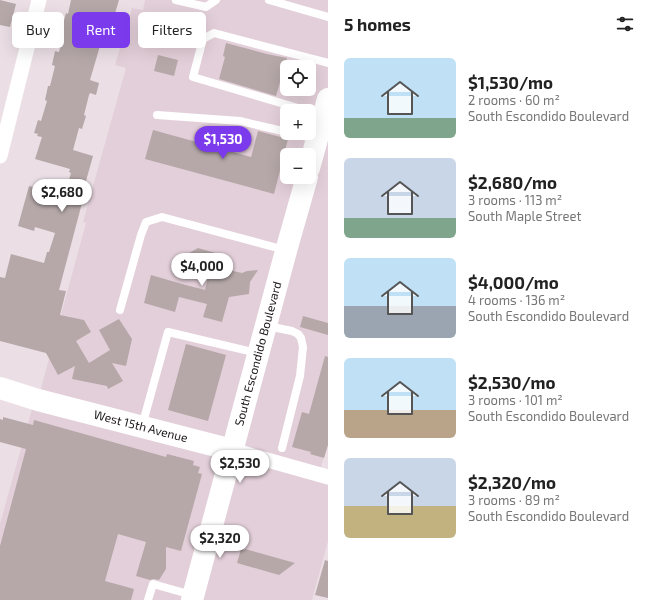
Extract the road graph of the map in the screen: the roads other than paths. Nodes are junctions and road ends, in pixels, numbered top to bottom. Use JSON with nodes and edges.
{"nodes":[{"id":1,"x":39,"y":0,"type":"edge"},
{"id":2,"x":176,"y":0,"type":"edge"},
{"id":3,"x":216,"y":0,"type":"edge"},
{"id":4,"x":269,"y":0,"type":"edge"},
{"id":5,"x":293,"y":3,"type":"edge"},
{"id":6,"x":328,"y":17,"type":"edge"},
{"id":7,"x":328,"y":64,"type":"edge"},
{"id":8,"x":317,"y":109,"type":"edge"},
{"id":9,"x":157,"y":115,"type":"dead end"},
{"id":10,"x":280,"y":131,"type":"edge"},
{"id":11,"x":317,"y":139,"type":"joint"},
{"id":12,"x":315,"y":148,"type":"edge"},
{"id":13,"x":0,"y":156,"type":"edge"},
{"id":14,"x":305,"y":184,"type":"edge"},
{"id":15,"x":286,"y":250,"type":"junction"},
{"id":16,"x":120,"y":310,"type":"dead end"},
{"id":17,"x":266,"y":326,"type":"junction"},
{"id":18,"x":258,"y":353,"type":"junction"},
{"id":19,"x":0,"y":388,"type":"edge"},
{"id":20,"x":142,"y":426,"type":"junction"},
{"id":21,"x":282,"y":448,"type":"dead end"},
{"id":22,"x":232,"y":450,"type":"junction"},
{"id":23,"x":328,"y":477,"type":"edge"},
{"id":24,"x":192,"y":598,"type":"edge"},
{"id":25,"x":148,"y":600,"type":"edge"}],
"edges":[{"from":1,"to":13,"type":"street"},
{"from":2,"to":3,"type":"lane"},
{"from":4,"to":5,"type":"lane"},
{"from":5,"to":6,"type":"lane"},
{"from":7,"to":8,"type":"lane"},
{"from":8,"to":11,"type":"main road"},
{"from":9,"to":10,"type":"lane"},
{"from":11,"to":12,"type":"main road"},
{"from":14,"to":15,"type":"main road","name":"South Escondido Boulevard"},
{"from":15,"to":16,"type":"lane"},
{"from":15,"to":17,"type":"main road","name":"South Escondido Boulevard"},
{"from":17,"to":18,"type":"main road","name":"South Escondido Boulevard"},
{"from":17,"to":21,"type":"lane"},
{"from":18,"to":20,"type":"lane"},
{"from":18,"to":22,"type":"main road","name":"South Escondido Boulevard"},
{"from":19,"to":20,"type":"main road","name":"West 15th Avenue"},
{"from":20,"to":22,"type":"main road","name":"West 15th Avenue"},
{"from":22,"to":23,"type":"street","name":"West 15th Avenue"},
{"from":22,"to":24,"type":"main road","name":"South Escondido Boulevard"},
{"from":24,"to":25,"type":"lane"}]}
